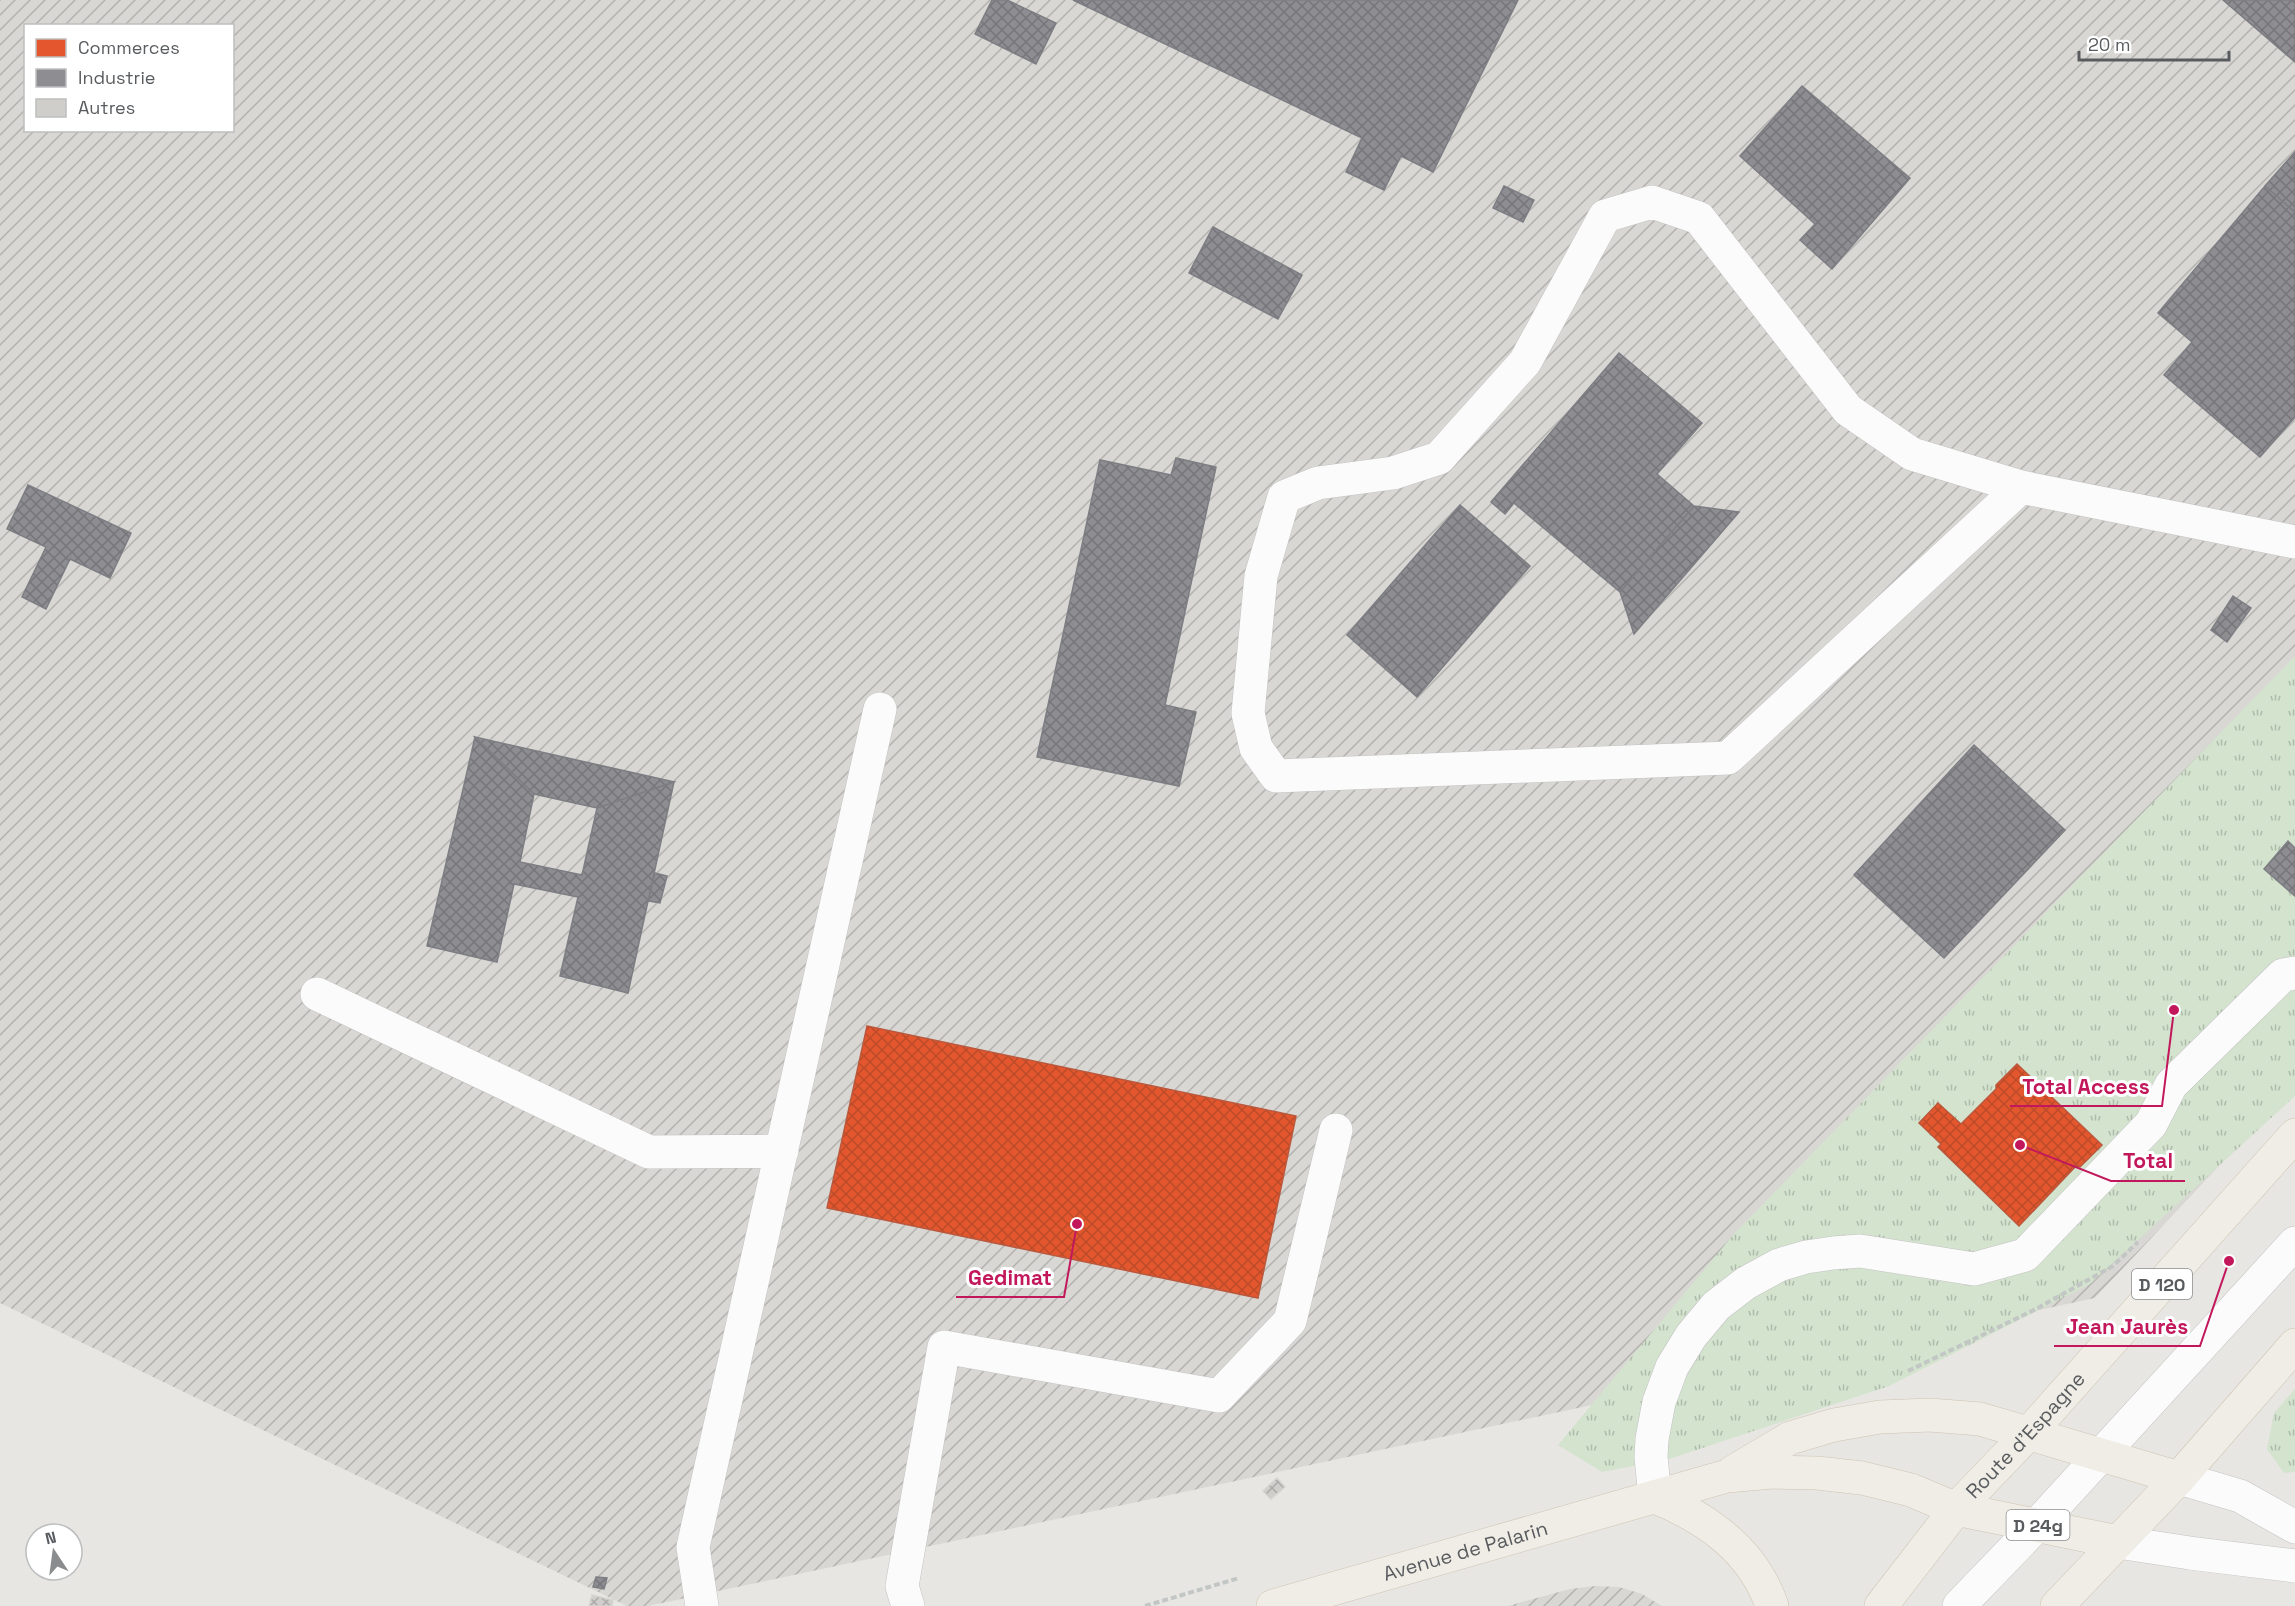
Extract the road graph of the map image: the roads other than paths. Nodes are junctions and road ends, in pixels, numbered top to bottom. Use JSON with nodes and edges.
{"nodes":[{"id":1,"x":2021,"y":486,"type":"junction"},
{"id":2,"x":2295,"y":542,"type":"edge"},
{"id":3,"x":880,"y":709,"type":"dead end"},
{"id":4,"x":2295,"y":973,"type":"edge"},
{"id":5,"x":317,"y":994,"type":"dead end"},
{"id":6,"x":1336,"y":1130,"type":"dead end"},
{"id":7,"x":2295,"y":1135,"type":"edge"},
{"id":8,"x":782,"y":1151,"type":"junction"},
{"id":9,"x":2295,"y":1243,"type":"edge"},
{"id":10,"x":2295,"y":1345,"type":"edge"},
{"id":11,"x":2029,"y":1433,"type":"junction"},
{"id":12,"x":2100,"y":1454,"type":"junction"},
{"id":13,"x":1727,"y":1476,"type":"junction"},
{"id":14,"x":2179,"y":1478,"type":"junction"},
{"id":15,"x":1655,"y":1497,"type":"junction"},
{"id":16,"x":1956,"y":1509,"type":"junction"},
{"id":17,"x":2037,"y":1525,"type":"junction"},
{"id":18,"x":2295,"y":1527,"type":"edge"},
{"id":19,"x":2118,"y":1542,"type":"junction"},
{"id":20,"x":2295,"y":1566,"type":"edge"},
{"id":21,"x":702,"y":1606,"type":"edge"},
{"id":22,"x":908,"y":1606,"type":"edge"},
{"id":23,"x":1273,"y":1606,"type":"edge"},
{"id":24,"x":1772,"y":1606,"type":"edge"},
{"id":25,"x":1881,"y":1606,"type":"edge"},
{"id":26,"x":1959,"y":1606,"type":"edge"},
{"id":27,"x":2057,"y":1606,"type":"edge"}],
"edges":[{"from":1,"to":1,"type":"street"},
{"from":1,"to":2,"type":"street"},
{"from":3,"to":8,"type":"street"},
{"from":4,"to":15,"type":"street"},
{"from":5,"to":8,"type":"street"},
{"from":6,"to":22,"type":"street"},
{"from":7,"to":11,"type":"main road","name":"Route d'Espagne","number":"D 120"},
{"from":8,"to":21,"type":"street"},
{"from":9,"to":12,"type":"street"},
{"from":10,"to":14,"type":"main road"},
{"from":11,"to":12,"type":"main road","name":"Avenue de Palarin"},
{"from":11,"to":13,"type":"main road","name":"Avenue de Palarin","number":"D 24g"},
{"from":11,"to":16,"type":"main road","name":"Route d'Espagne","number":"D 120"},
{"from":12,"to":14,"type":"main road","name":"Avenue de Palarin"},
{"from":12,"to":17,"type":"street"},
{"from":13,"to":15,"type":"main road","name":"Avenue de Palarin","number":"D 24g"},
{"from":13,"to":16,"type":"main road","name":"Avenue de Palarin","number":"D 24g"},
{"from":14,"to":18,"type":"street"},
{"from":14,"to":19,"type":"main road"},
{"from":15,"to":23,"type":"main road","name":"Avenue de Palarin","number":"D 24g"},
{"from":15,"to":24,"type":"main road"},
{"from":16,"to":17,"type":"main road","number":"D 24g"},
{"from":16,"to":25,"type":"main road","name":"Route d'Espagne","number":"D 120"},
{"from":17,"to":19,"type":"main road","number":"D 24g"},
{"from":17,"to":26,"type":"street"},
{"from":19,"to":20,"type":"street"},
{"from":19,"to":27,"type":"main road"}]}
